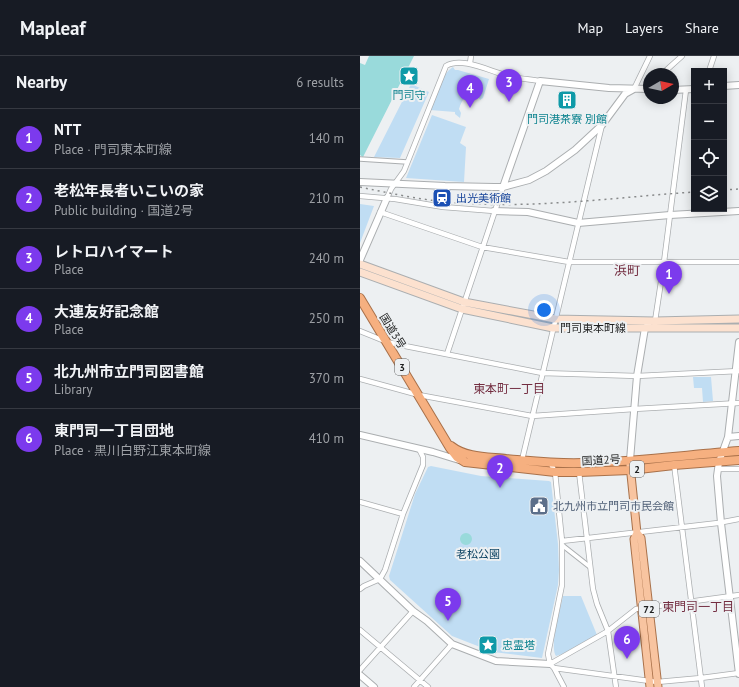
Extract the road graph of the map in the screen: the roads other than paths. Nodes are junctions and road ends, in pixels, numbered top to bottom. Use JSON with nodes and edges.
{"nodes":[{"id":1,"x":471,"y":56,"type":"edge"},
{"id":2,"x":650,"y":56,"type":"edge"},
{"id":3,"x":682,"y":56,"type":"edge"},
{"id":4,"x":714,"y":56,"type":"edge"},
{"id":5,"x":470,"y":63,"type":"junction"},
{"id":6,"x":669,"y":68,"type":"edge"},
{"id":7,"x":710,"y":68,"type":"edge"},
{"id":8,"x":540,"y":81,"type":"junction"},
{"id":9,"x":739,"y":85,"type":"edge"},
{"id":10,"x":727,"y":86,"type":"edge"},
{"id":11,"x":634,"y":89,"type":"junction"},
{"id":12,"x":643,"y":89,"type":"edge"},
{"id":13,"x":691,"y":89,"type":"edge"},
{"id":14,"x":679,"y":90,"type":"edge"},
{"id":15,"x":686,"y":90,"type":"junction"},
{"id":16,"x":602,"y":125,"type":"junction"},
{"id":17,"x":360,"y":159,"type":"edge"},
{"id":18,"x":407,"y":162,"type":"junction"},
{"id":19,"x":360,"y":182,"type":"edge"},
{"id":20,"x":395,"y":184,"type":"junction"},
{"id":21,"x":503,"y":187,"type":"junction"},
{"id":22,"x":360,"y":196,"type":"edge"},
{"id":23,"x":386,"y":198,"type":"junction"},
{"id":24,"x":494,"y":211,"type":"junction"},
{"id":25,"x":739,"y":211,"type":"edge"},
{"id":26,"x":380,"y":212,"type":"junction"},
{"id":27,"x":670,"y":215,"type":"junction"},
{"id":28,"x":578,"y":223,"type":"junction"},
{"id":29,"x":482,"y":247,"type":"junction"},
{"id":30,"x":360,"y":260,"type":"edge"},
{"id":31,"x":569,"y":262,"type":"junction"},
{"id":32,"x":664,"y":262,"type":"junction"},
{"id":33,"x":739,"y":262,"type":"edge"},
{"id":34,"x":360,"y":264,"type":"edge"},
{"id":35,"x":360,"y":272,"type":"edge"},
{"id":36,"x":360,"y":298,"type":"edge"},
{"id":37,"x":463,"y":306,"type":"junction"},
{"id":38,"x":555,"y":319,"type":"junction"},
{"id":39,"x":739,"y":319,"type":"edge"},
{"id":40,"x":654,"y":321,"type":"junction"},
{"id":41,"x":553,"y":328,"type":"junction"},
{"id":42,"x":645,"y":328,"type":"junction"},
{"id":43,"x":739,"y":328,"type":"edge"},
{"id":44,"x":360,"y":331,"type":"edge"},
{"id":45,"x":387,"y":342,"type":"junction"},
{"id":46,"x":739,"y":342,"type":"edge"},
{"id":47,"x":447,"y":354,"type":"junction"},
{"id":48,"x":737,"y":372,"type":"edge"},
{"id":49,"x":542,"y":373,"type":"junction"},
{"id":50,"x":637,"y":376,"type":"junction"},
{"id":51,"x":360,"y":379,"type":"edge"},
{"id":52,"x":419,"y":395,"type":"junction"},
{"id":53,"x":731,"y":403,"type":"junction"},
{"id":54,"x":739,"y":403,"type":"edge"},
{"id":55,"x":634,"y":409,"type":"junction"},
{"id":56,"x":532,"y":416,"type":"junction"},
{"id":57,"x":361,"y":436,"type":"edge"},
{"id":58,"x":739,"y":436,"type":"edge"},
{"id":59,"x":444,"y":437,"type":"junction"},
{"id":60,"x":728,"y":437,"type":"junction"},
{"id":61,"x":419,"y":448,"type":"junction"},
{"id":62,"x":739,"y":451,"type":"edge"},
{"id":63,"x":433,"y":452,"type":"junction"},
{"id":64,"x":722,"y":452,"type":"junction"},
{"id":65,"x":453,"y":453,"type":"junction"},
{"id":66,"x":466,"y":458,"type":"junction"},
{"id":67,"x":522,"y":460,"type":"junction"},
{"id":68,"x":630,"y":460,"type":"junction"},
{"id":69,"x":739,"y":460,"type":"edge"},
{"id":70,"x":673,"y":461,"type":"junction"},
{"id":71,"x":550,"y":462,"type":"junction"},
{"id":72,"x":562,"y":463,"type":"junction"},
{"id":73,"x":719,"y":466,"type":"junction"},
{"id":74,"x":739,"y":469,"type":"edge"},
{"id":75,"x":630,"y":470,"type":"junction"},
{"id":76,"x":555,"y":472,"type":"junction"},
{"id":77,"x":579,"y":472,"type":"junction"},
{"id":78,"x":360,"y":502,"type":"edge"},
{"id":79,"x":403,"y":514,"type":"junction"},
{"id":80,"x":739,"y":518,"type":"edge"},
{"id":81,"x":721,"y":523,"type":"junction"},
{"id":82,"x":682,"y":528,"type":"junction"},
{"id":83,"x":637,"y":532,"type":"junction"},
{"id":84,"x":586,"y":539,"type":"junction"},
{"id":85,"x":562,"y":543,"type":"junction"},
{"id":86,"x":360,"y":561,"type":"edge"},
{"id":87,"x":590,"y":567,"type":"junction"},
{"id":88,"x":380,"y":579,"type":"junction"},
{"id":89,"x":360,"y":589,"type":"edge"},
{"id":90,"x":739,"y":595,"type":"edge"},
{"id":91,"x":730,"y":596,"type":"junction"},
{"id":92,"x":691,"y":602,"type":"junction"},
{"id":93,"x":645,"y":607,"type":"junction"},
{"id":94,"x":413,"y":611,"type":"junction"},
{"id":95,"x":360,"y":630,"type":"edge"},
{"id":96,"x":608,"y":631,"type":"junction"},
{"id":97,"x":452,"y":644,"type":"junction"},
{"id":98,"x":381,"y":647,"type":"junction"},
{"id":99,"x":552,"y":666,"type":"junction"},
{"id":100,"x":360,"y":670,"type":"edge"},
{"id":101,"x":739,"y":673,"type":"edge"},
{"id":102,"x":360,"y":675,"type":"edge"},
{"id":103,"x":615,"y":677,"type":"junction"},
{"id":104,"x":701,"y":678,"type":"junction"},
{"id":105,"x":420,"y":680,"type":"junction"},
{"id":106,"x":654,"y":684,"type":"edge"},
{"id":107,"x":374,"y":687,"type":"edge"},
{"id":108,"x":414,"y":687,"type":"edge"},
{"id":109,"x":428,"y":687,"type":"edge"},
{"id":110,"x":564,"y":687,"type":"edge"},
{"id":111,"x":616,"y":687,"type":"edge"},
{"id":112,"x":702,"y":687,"type":"edge"}],
"edges":[{"from":1,"to":5,"type":"street"},
{"from":2,"to":11,"type":"street"},
{"from":3,"to":6,"type":"street"},
{"from":4,"to":7,"type":"street"},
{"from":5,"to":8,"type":"street"},
{"from":5,"to":18,"type":"street"},
{"from":8,"to":11,"type":"street"},
{"from":8,"to":21,"type":"street"},
{"from":9,"to":10,"type":"street"},
{"from":11,"to":12,"type":"street"},
{"from":11,"to":16,"type":"street"},
{"from":13,"to":15,"type":"street"},
{"from":14,"to":15,"type":"street"},
{"from":15,"to":27,"type":"street"},
{"from":16,"to":21,"type":"street"},
{"from":16,"to":28,"type":"street"},
{"from":17,"to":18,"type":"street"},
{"from":18,"to":20,"type":"street"},
{"from":19,"to":20,"type":"street"},
{"from":20,"to":21,"type":"street"},
{"from":20,"to":23,"type":"street"},
{"from":21,"to":24,"type":"street"},
{"from":22,"to":23,"type":"street"},
{"from":23,"to":24,"type":"street"},
{"from":23,"to":26,"type":"street"},
{"from":24,"to":28,"type":"street"},
{"from":24,"to":29,"type":"street"},
{"from":25,"to":27,"type":"street"},
{"from":26,"to":29,"type":"street"},
{"from":26,"to":30,"type":"street"},
{"from":27,"to":28,"type":"street"},
{"from":27,"to":32,"type":"street"},
{"from":28,"to":31,"type":"street"},
{"from":29,"to":31,"type":"street"},
{"from":29,"to":37,"type":"street"},
{"from":31,"to":32,"type":"street"},
{"from":31,"to":38,"type":"street"},
{"from":32,"to":33,"type":"street"},
{"from":32,"to":40,"type":"street"},
{"from":34,"to":37,"type":"main road","name":"門司東本町線"},
{"from":35,"to":37,"type":"main road","name":"門司東本町線"},
{"from":36,"to":45,"type":"highway","name":"国道3号","number":"3"},
{"from":37,"to":38,"type":"main road","name":"門司東本町線"},
{"from":37,"to":41,"type":"main road","name":"門司東本町線"},
{"from":37,"to":47,"type":"street"},
{"from":38,"to":40,"type":"main road","name":"門司東本町線"},
{"from":38,"to":41,"type":"street"},
{"from":39,"to":40,"type":"main road","name":"門司東本町線"},
{"from":40,"to":42,"type":"street"},
{"from":41,"to":42,"type":"main road","name":"門司東本町線"},
{"from":41,"to":49,"type":"street"},
{"from":42,"to":43,"type":"main road","name":"門司東本町線"},
{"from":42,"to":50,"type":"street"},
{"from":44,"to":45,"type":"street"},
{"from":45,"to":47,"type":"street"},
{"from":45,"to":52,"type":"highway","name":"国道3号","number":"3"},
{"from":46,"to":48,"type":"street"},
{"from":47,"to":49,"type":"street"},
{"from":48,"to":50,"type":"street"},
{"from":48,"to":53,"type":"street"},
{"from":49,"to":50,"type":"street"},
{"from":49,"to":56,"type":"street"},
{"from":50,"to":55,"type":"street"},
{"from":51,"to":52,"type":"street"},
{"from":52,"to":56,"type":"street"},
{"from":52,"to":59,"type":"highway","name":"国道3号","number":"3"},
{"from":53,"to":54,"type":"street"},
{"from":53,"to":55,"type":"street"},
{"from":53,"to":60,"type":"street"},
{"from":55,"to":56,"type":"street"},
{"from":55,"to":68,"type":"street"},
{"from":56,"to":67,"type":"street"},
{"from":57,"to":61,"type":"street"},
{"from":58,"to":60,"type":"street"},
{"from":59,"to":65,"type":"highway","name":"国道3号","number":"3"},
{"from":59,"to":66,"type":"highway","name":"国道3号","number":"3"},
{"from":60,"to":64,"type":"street"},
{"from":61,"to":63,"type":"street"},
{"from":61,"to":79,"type":"street"},
{"from":62,"to":64,"type":"highway","name":"国道2号","number":"2"},
{"from":63,"to":65,"type":"street"},
{"from":63,"to":66,"type":"street"},
{"from":64,"to":70,"type":"highway","name":"国道2号","number":"2"},
{"from":64,"to":73,"type":"street"},
{"from":65,"to":66,"type":"highway","name":"国道3号","number":"3"},
{"from":66,"to":67,"type":"highway","name":"国道2号","number":"2"},
{"from":66,"to":76,"type":"highway","name":"国道2号","number":"2"},
{"from":67,"to":71,"type":"highway","name":"国道2号","number":"2"},
{"from":68,"to":70,"type":"highway","name":"国道2号","number":"2"},
{"from":68,"to":72,"type":"highway","name":"国道2号","number":"2"},
{"from":68,"to":75,"type":"main road","number":"72"},
{"from":69,"to":73,"type":"highway","name":"国道2号","number":"2"},
{"from":70,"to":73,"type":"highway","name":"国道2号","number":"2"},
{"from":70,"to":75,"type":"highway","name":"国道2号","number":"2"},
{"from":70,"to":82,"type":"street"},
{"from":71,"to":72,"type":"highway","name":"国道2号","number":"2"},
{"from":71,"to":76,"type":"street"},
{"from":72,"to":76,"type":"street"},
{"from":73,"to":74,"type":"street"},
{"from":73,"to":81,"type":"street"},
{"from":75,"to":77,"type":"highway","name":"国道2号","number":"2"},
{"from":75,"to":83,"type":"main road","number":"72"},
{"from":76,"to":77,"type":"highway","name":"国道2号","number":"2"},
{"from":76,"to":85,"type":"street"},
{"from":77,"to":84,"type":"street"},
{"from":78,"to":79,"type":"street"},
{"from":79,"to":88,"type":"street"},
{"from":80,"to":81,"type":"street"},
{"from":81,"to":82,"type":"street"},
{"from":81,"to":91,"type":"street"},
{"from":82,"to":83,"type":"street"},
{"from":82,"to":92,"type":"street"},
{"from":83,"to":84,"type":"street"},
{"from":83,"to":93,"type":"main road","number":"72"},
{"from":84,"to":85,"type":"street"},
{"from":84,"to":87,"type":"street"},
{"from":85,"to":87,"type":"street"},
{"from":85,"to":99,"type":"street"},
{"from":86,"to":88,"type":"street"},
{"from":87,"to":96,"type":"street"},
{"from":88,"to":89,"type":"street"},
{"from":88,"to":94,"type":"street"},
{"from":90,"to":91,"type":"street"},
{"from":91,"to":92,"type":"street"},
{"from":91,"to":101,"type":"street"},
{"from":92,"to":93,"type":"street"},
{"from":92,"to":104,"type":"street"},
{"from":93,"to":96,"type":"street"},
{"from":93,"to":106,"type":"main road","number":"72"},
{"from":94,"to":97,"type":"street"},
{"from":94,"to":98,"type":"street"},
{"from":95,"to":98,"type":"street"},
{"from":96,"to":99,"type":"street"},
{"from":96,"to":103,"type":"street"},
{"from":97,"to":99,"type":"street"},
{"from":97,"to":105,"type":"street"},
{"from":98,"to":100,"type":"street"},
{"from":98,"to":105,"type":"street"},
{"from":99,"to":103,"type":"street"},
{"from":99,"to":110,"type":"street"},
{"from":101,"to":104,"type":"street"},
{"from":102,"to":107,"type":"street"},
{"from":103,"to":106,"type":"street"},
{"from":103,"to":111,"type":"street"},
{"from":104,"to":106,"type":"street"},
{"from":104,"to":112,"type":"street"},
{"from":105,"to":108,"type":"street"},
{"from":105,"to":109,"type":"street"}]}
